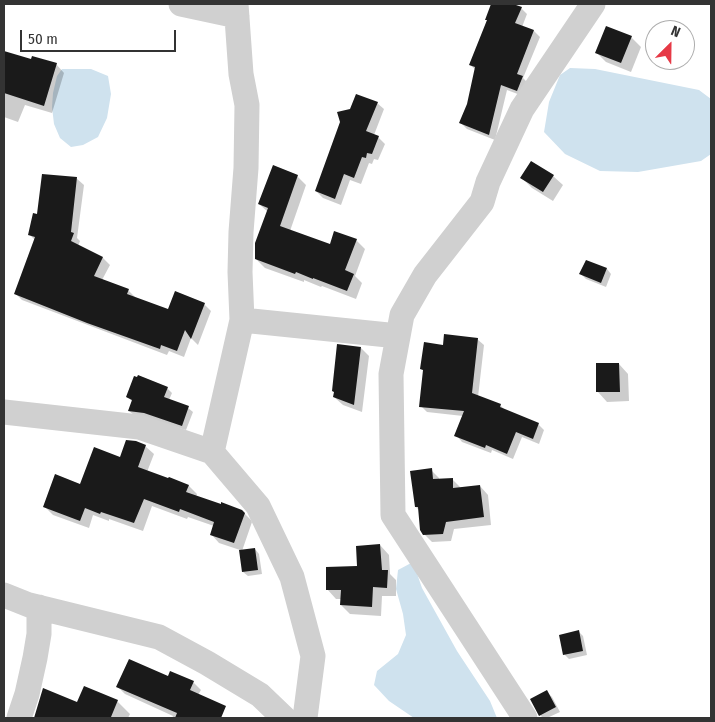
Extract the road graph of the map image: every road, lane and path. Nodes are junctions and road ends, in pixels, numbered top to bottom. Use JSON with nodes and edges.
{"nodes":[{"id":1,"x":181,"y":4,"type":"edge"},
{"id":2,"x":593,"y":4,"type":"edge"},
{"id":3,"x":237,"y":10,"type":"edge"},
{"id":4,"x":242,"y":320,"type":"junction"},
{"id":5,"x":398,"y":336,"type":"junction"},
{"id":6,"x":4,"y":412,"type":"edge"},
{"id":7,"x":212,"y":452,"type":"junction"},
{"id":8,"x":4,"y":595,"type":"edge"},
{"id":9,"x":38,"y":607,"type":"junction"},
{"id":10,"x":18,"y":718,"type":"edge"},
{"id":11,"x":284,"y":718,"type":"edge"},
{"id":12,"x":305,"y":718,"type":"edge"},
{"id":13,"x":525,"y":718,"type":"edge"}],
"edges":[{"from":1,"to":3,"type":"street"},
{"from":2,"to":5,"type":"street"},
{"from":3,"to":4,"type":"street"},
{"from":4,"to":5,"type":"street"},
{"from":4,"to":7,"type":"street"},
{"from":5,"to":13,"type":"street"},
{"from":6,"to":7,"type":"street"},
{"from":7,"to":12,"type":"street"},
{"from":8,"to":9,"type":"street"},
{"from":9,"to":10,"type":"street"},
{"from":9,"to":11,"type":"street"}]}
